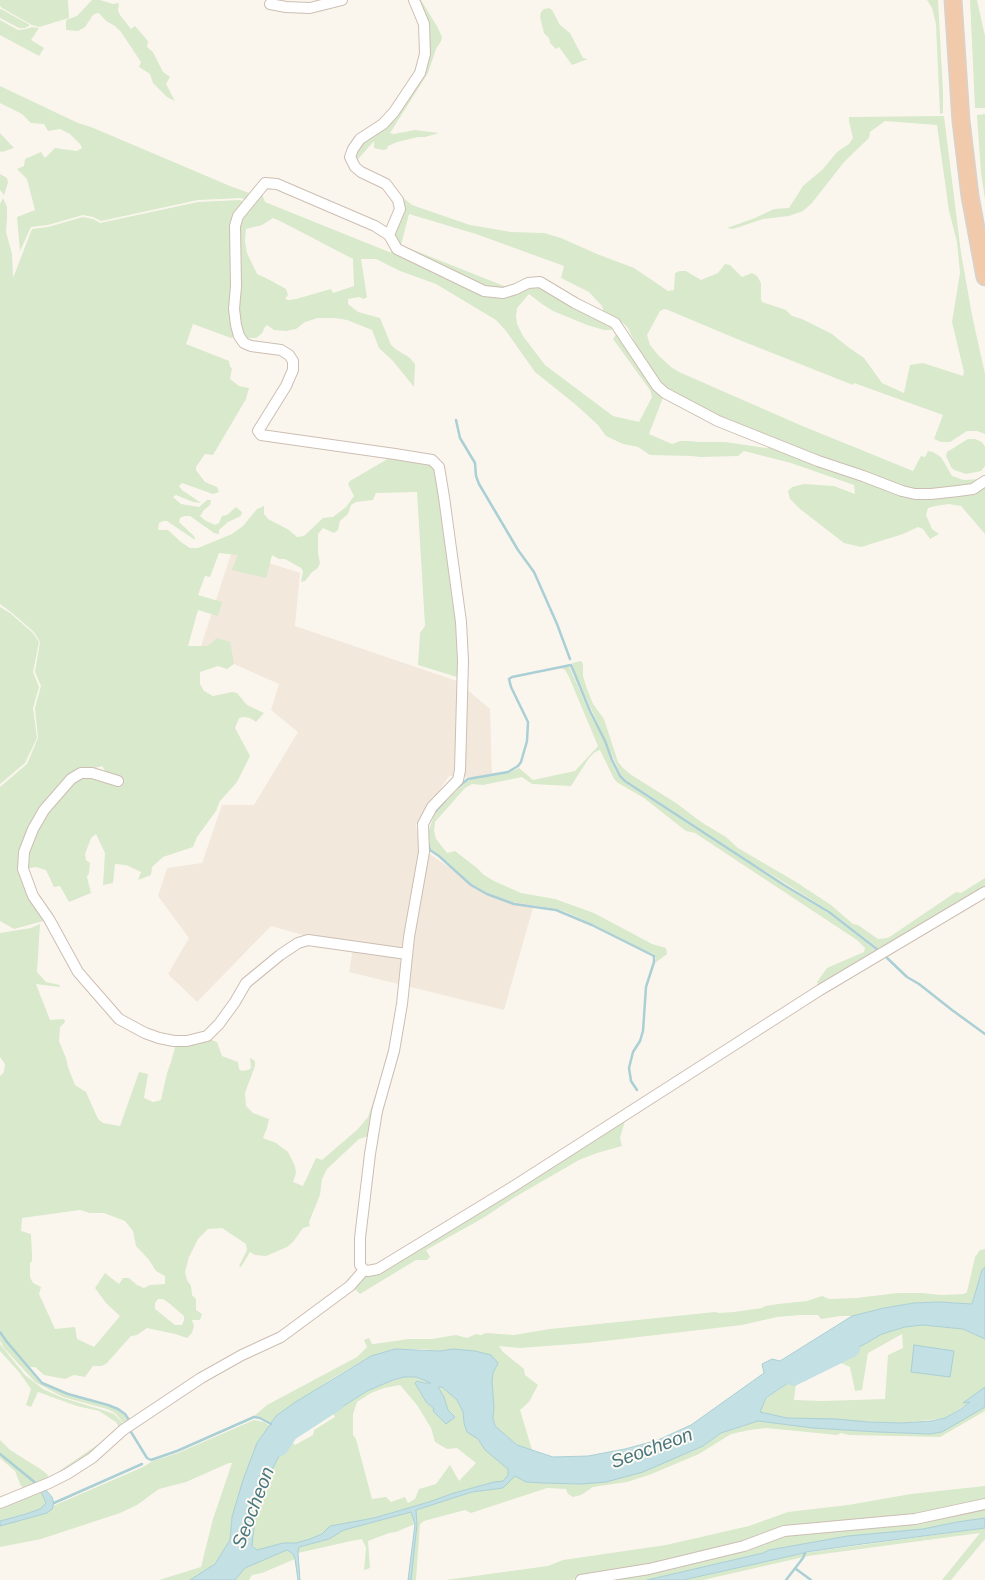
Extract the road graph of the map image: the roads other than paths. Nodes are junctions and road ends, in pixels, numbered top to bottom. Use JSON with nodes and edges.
{"nodes":[{"id":1,"x":342,"y":0,"type":"edge"},
{"id":2,"x":414,"y":0,"type":"edge"},
{"id":3,"x":953,"y":0,"type":"edge"},
{"id":4,"x":270,"y":4,"type":"dead end"},
{"id":5,"x":389,"y":235,"type":"junction"},
{"id":6,"x":985,"y":277,"type":"edge"},
{"id":7,"x":985,"y":480,"type":"edge"},
{"id":8,"x":118,"y":781,"type":"dead end"},
{"id":9,"x":985,"y":892,"type":"edge"},
{"id":10,"x":407,"y":954,"type":"junction"},
{"id":11,"x":364,"y":1270,"type":"junction"},
{"id":12,"x":0,"y":1503,"type":"edge"},
{"id":13,"x":985,"y":1504,"type":"edge"},
{"id":14,"x":581,"y":1580,"type":"edge"}],
"edges":[{"from":1,"to":4,"type":"street"},
{"from":2,"to":5,"type":"street"},
{"from":3,"to":6,"type":"highway"},
{"from":5,"to":7,"type":"street"},
{"from":5,"to":10,"type":"street"},
{"from":8,"to":10,"type":"street"},
{"from":9,"to":11,"type":"street"},
{"from":10,"to":11,"type":"street"},
{"from":11,"to":12,"type":"street"},
{"from":13,"to":14,"type":"street"}]}
